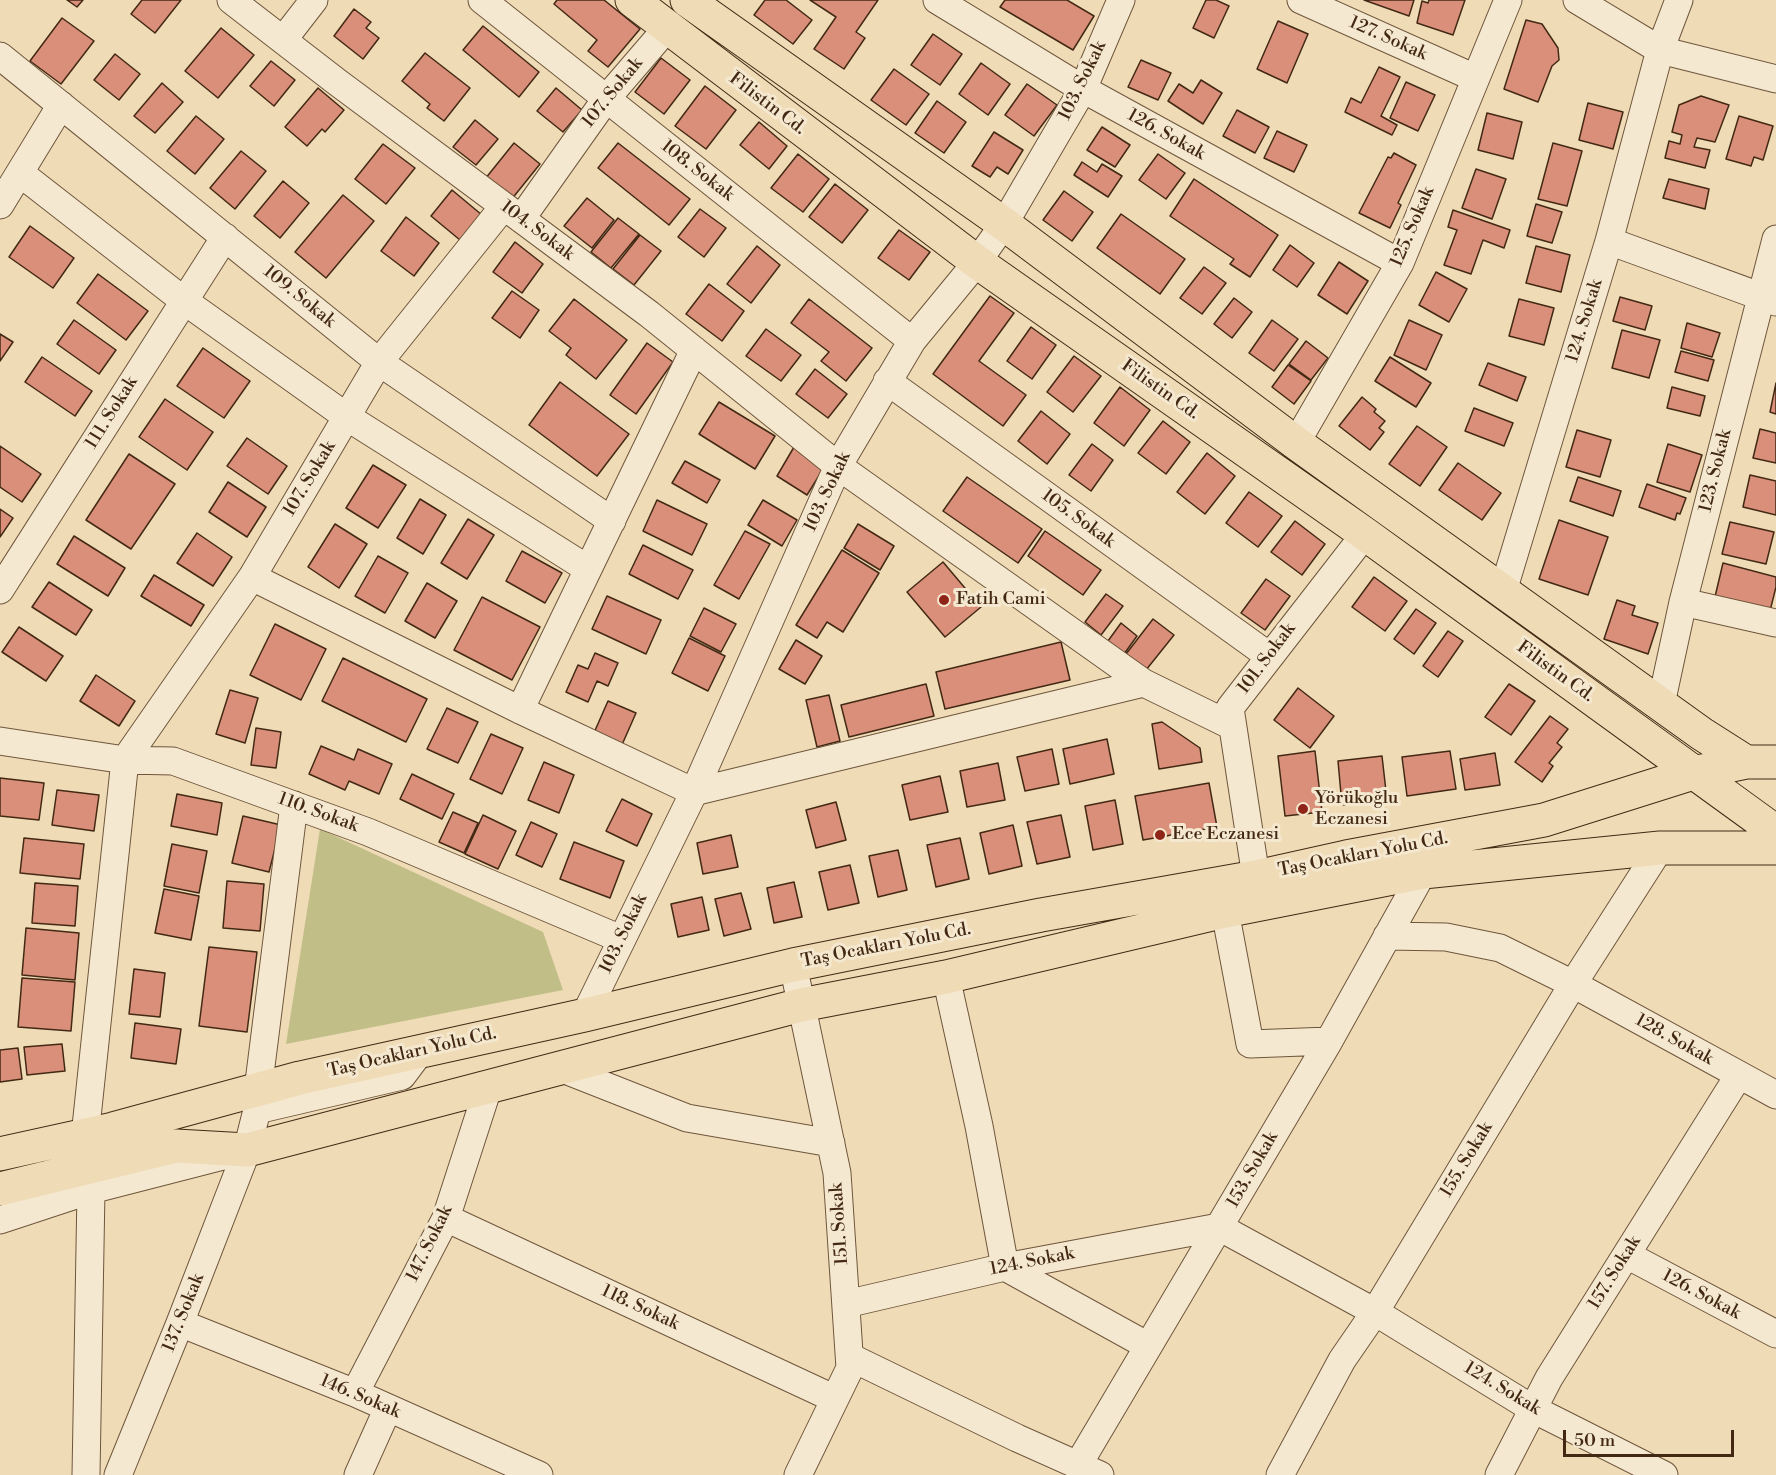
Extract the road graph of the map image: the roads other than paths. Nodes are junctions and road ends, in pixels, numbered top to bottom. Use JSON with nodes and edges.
{"nodes":[{"id":1,"x":231,"y":0,"type":"edge"},
{"id":2,"x":314,"y":0,"type":"edge"},
{"id":3,"x":482,"y":0,"type":"edge"},
{"id":4,"x":632,"y":0,"type":"edge"},
{"id":5,"x":937,"y":0,"type":"edge"},
{"id":6,"x":1122,"y":0,"type":"edge"},
{"id":7,"x":1301,"y":0,"type":"edge"},
{"id":8,"x":1508,"y":0,"type":"edge"},
{"id":9,"x":1679,"y":0,"type":"edge"},
{"id":10,"x":1580,"y":1,"type":"edge"},
{"id":11,"x":703,"y":5,"type":"edge"},
{"id":12,"x":667,"y":28,"type":"junction"},
{"id":13,"x":283,"y":40,"type":"junction"},
{"id":14,"x":1660,"y":50,"type":"junction"},
{"id":15,"x":0,"y":56,"type":"edge"},
{"id":16,"x":1475,"y":78,"type":"junction"},
{"id":17,"x":1776,"y":79,"type":"edge"},
{"id":18,"x":1083,"y":89,"type":"junction"},
{"id":19,"x":606,"y":99,"type":"junction"},
{"id":20,"x":61,"y":105,"type":"junction"},
{"id":21,"x":20,"y":173,"type":"junction"},
{"id":22,"x":0,"y":205,"type":"edge"},
{"id":23,"x":512,"y":213,"type":"junction"},
{"id":24,"x":1004,"y":224,"type":"junction"},
{"id":25,"x":225,"y":237,"type":"junction"},
{"id":26,"x":1776,"y":239,"type":"edge"},
{"id":27,"x":1609,"y":241,"type":"junction"},
{"id":28,"x":977,"y":262,"type":"junction"},
{"id":29,"x":1400,"y":263,"type":"junction"},
{"id":30,"x":183,"y":300,"type":"junction"},
{"id":31,"x":1768,"y":300,"type":"edge"},
{"id":32,"x":912,"y":341,"type":"junction"},
{"id":33,"x":694,"y":350,"type":"junction"},
{"id":34,"x":379,"y":362,"type":"junction"},
{"id":35,"x":887,"y":381,"type":"junction"},
{"id":36,"x":346,"y":417,"type":"junction"},
{"id":37,"x":1296,"y":443,"type":"junction"},
{"id":38,"x":838,"y":466,"type":"junction"},
{"id":39,"x":612,"y":521,"type":"junction"},
{"id":40,"x":1365,"y":534,"type":"junction"},
{"id":41,"x":588,"y":569,"type":"junction"},
{"id":42,"x":252,"y":577,"type":"junction"},
{"id":43,"x":0,"y":590,"type":"edge"},
{"id":44,"x":1503,"y":591,"type":"junction"},
{"id":45,"x":1683,"y":602,"type":"junction"},
{"id":46,"x":1776,"y":623,"type":"edge"},
{"id":47,"x":1269,"y":656,"type":"junction"},
{"id":48,"x":1144,"y":683,"type":"junction"},
{"id":49,"x":1661,"y":704,"type":"junction"},
{"id":50,"x":520,"y":710,"type":"junction"},
{"id":51,"x":1232,"y":726,"type":"junction"},
{"id":52,"x":0,"y":741,"type":"edge"},
{"id":53,"x":125,"y":760,"type":"junction"},
{"id":54,"x":1761,"y":762,"type":"edge"},
{"id":55,"x":1693,"y":773,"type":"junction"},
{"id":56,"x":694,"y":792,"type":"junction"},
{"id":57,"x":294,"y":805,"type":"junction"},
{"id":58,"x":1776,"y":832,"type":"edge"},
{"id":59,"x":1660,"y":848,"type":"junction"},
{"id":60,"x":1776,"y":848,"type":"edge"},
{"id":61,"x":1423,"y":872,"type":"junction"},
{"id":62,"x":1256,"y":877,"type":"junction"},
{"id":63,"x":1225,"y":911,"type":"junction"},
{"id":64,"x":1387,"y":936,"type":"junction"},
{"id":65,"x":621,"y":939,"type":"junction"},
{"id":66,"x":793,"y":965,"type":"junction"},
{"id":67,"x":946,"y":977,"type":"junction"},
{"id":68,"x":1573,"y":984,"type":"junction"},
{"id":69,"x":801,"y":1005,"type":"junction"},
{"id":70,"x":585,"y":1015,"type":"junction"},
{"id":71,"x":1329,"y":1041,"type":"junction"},
{"id":72,"x":420,"y":1052,"type":"junction"},
{"id":73,"x":560,"y":1068,"type":"junction"},
{"id":74,"x":1739,"y":1075,"type":"junction"},
{"id":75,"x":488,"y":1088,"type":"junction"},
{"id":76,"x":258,"y":1090,"type":"junction"},
{"id":77,"x":1776,"y":1095,"type":"edge"},
{"id":78,"x":85,"y":1136,"type":"junction"},
{"id":79,"x":831,"y":1143,"type":"junction"},
{"id":80,"x":247,"y":1150,"type":"junction"},
{"id":81,"x":0,"y":1154,"type":"edge"},
{"id":82,"x":0,"y":1189,"type":"edge"},
{"id":83,"x":91,"y":1190,"type":"junction"},
{"id":84,"x":446,"y":1218,"type":"junction"},
{"id":85,"x":0,"y":1220,"type":"edge"},
{"id":86,"x":1220,"y":1227,"type":"junction"},
{"id":87,"x":1627,"y":1255,"type":"junction"},
{"id":88,"x":1005,"y":1267,"type":"junction"},
{"id":89,"x":846,"y":1304,"type":"junction"},
{"id":90,"x":1375,"y":1312,"type":"junction"},
{"id":91,"x":180,"y":1323,"type":"junction"},
{"id":92,"x":1776,"y":1334,"type":"edge"},
{"id":93,"x":1148,"y":1346,"type":"junction"},
{"id":94,"x":850,"y":1357,"type":"junction"},
{"id":95,"x":355,"y":1394,"type":"junction"},
{"id":96,"x":835,"y":1399,"type":"junction"},
{"id":97,"x":388,"y":1408,"type":"junction"},
{"id":98,"x":1533,"y":1409,"type":"junction"},
{"id":99,"x":1089,"y":1470,"type":"edge"},
{"id":100,"x":120,"y":1474,"type":"edge"},
{"id":101,"x":86,"y":1475,"type":"edge"},
{"id":102,"x":358,"y":1475,"type":"edge"},
{"id":103,"x":539,"y":1475,"type":"edge"},
{"id":104,"x":798,"y":1475,"type":"edge"},
{"id":105,"x":1280,"y":1475,"type":"edge"},
{"id":106,"x":1499,"y":1475,"type":"edge"},
{"id":107,"x":1664,"y":1475,"type":"edge"}],
"edges":[{"from":1,"to":13,"type":"street","name":"104. Sokak"},
{"from":2,"to":13,"type":"street"},
{"from":3,"to":19,"type":"street","name":"108. Sokak"},
{"from":4,"to":12,"type":"main road","name":"Filistin Cd."},
{"from":5,"to":18,"type":"street","name":"126. Sokak"},
{"from":6,"to":18,"type":"street","name":"103. Sokak"},
{"from":7,"to":16,"type":"street","name":"127. Sokak"},
{"from":8,"to":16,"type":"street","name":"125. Sokak"},
{"from":9,"to":14,"type":"street","name":"124. Sokak"},
{"from":10,"to":14,"type":"street"},
{"from":11,"to":12,"type":"main road"},
{"from":11,"to":24,"type":"main road","name":"Filistin Cd."},
{"from":12,"to":19,"type":"street","name":"107. Sokak"},
{"from":12,"to":28,"type":"main road","name":"Filistin Cd."},
{"from":13,"to":23,"type":"street","name":"104. Sokak"},
{"from":14,"to":17,"type":"street"},
{"from":14,"to":27,"type":"street","name":"124. Sokak"},
{"from":15,"to":20,"type":"street","name":"109. Sokak"},
{"from":16,"to":29,"type":"street","name":"125. Sokak"},
{"from":18,"to":24,"type":"street","name":"103. Sokak"},
{"from":18,"to":29,"type":"street","name":"126. Sokak"},
{"from":19,"to":23,"type":"street","name":"107. Sokak"},
{"from":19,"to":32,"type":"street","name":"108. Sokak"},
{"from":20,"to":21,"type":"street"},
{"from":20,"to":25,"type":"street","name":"109. Sokak"},
{"from":21,"to":22,"type":"street"},
{"from":21,"to":30,"type":"street"},
{"from":23,"to":33,"type":"street","name":"104. Sokak"},
{"from":23,"to":34,"type":"street","name":"107. Sokak"},
{"from":24,"to":28,"type":"street","name":"103. Sokak"},
{"from":24,"to":37,"type":"main road","name":"Filistin Cd."},
{"from":25,"to":30,"type":"street","name":"111. Sokak"},
{"from":25,"to":34,"type":"street","name":"109. Sokak"},
{"from":26,"to":31,"type":"street","name":"123. Sokak"},
{"from":27,"to":31,"type":"street"},
{"from":27,"to":44,"type":"street","name":"124. Sokak"},
{"from":28,"to":32,"type":"street","name":"103. Sokak"},
{"from":28,"to":40,"type":"main road","name":"Filistin Cd."},
{"from":29,"to":37,"type":"street","name":"125. Sokak"},
{"from":30,"to":36,"type":"street"},
{"from":30,"to":43,"type":"street","name":"111. Sokak"},
{"from":31,"to":45,"type":"street","name":"123. Sokak"},
{"from":32,"to":35,"type":"street","name":"103. Sokak"},
{"from":33,"to":38,"type":"street","name":"104. Sokak"},
{"from":33,"to":39,"type":"street"},
{"from":34,"to":36,"type":"street","name":"107. Sokak"},
{"from":34,"to":39,"type":"street","name":"109. Sokak"},
{"from":35,"to":38,"type":"street","name":"103. Sokak"},
{"from":35,"to":47,"type":"street","name":"105. Sokak"},
{"from":36,"to":41,"type":"street"},
{"from":36,"to":42,"type":"street","name":"107. Sokak"},
{"from":37,"to":44,"type":"main road","name":"Filistin Cd."},
{"from":38,"to":48,"type":"street","name":"104. Sokak"},
{"from":38,"to":56,"type":"street","name":"103. Sokak"},
{"from":39,"to":41,"type":"street"},
{"from":40,"to":47,"type":"street","name":"101. Sokak"},
{"from":40,"to":55,"type":"main road","name":"Filistin Cd."},
{"from":41,"to":50,"type":"street"},
{"from":42,"to":50,"type":"street"},
{"from":42,"to":53,"type":"street","name":"107. Sokak"},
{"from":44,"to":49,"type":"main road","name":"Filistin Cd."},
{"from":45,"to":46,"type":"street"},
{"from":45,"to":49,"type":"street","name":"123. Sokak"},
{"from":47,"to":51,"type":"street","name":"101. Sokak"},
{"from":48,"to":51,"type":"street","name":"104. Sokak"},
{"from":48,"to":56,"type":"street"},
{"from":49,"to":54,"type":"main road","name":"Filistin Cd."},
{"from":50,"to":56,"type":"street"},
{"from":51,"to":62,"type":"street","name":"101. Sokak"},
{"from":52,"to":53,"type":"street","name":"110. Sokak"},
{"from":53,"to":57,"type":"street","name":"110. Sokak"},
{"from":53,"to":78,"type":"street"},
{"from":54,"to":55,"type":"main road","name":"Taş Ocakları Yolu Cd."},
{"from":55,"to":58,"type":"main road","name":"Filistin Cd."},
{"from":55,"to":62,"type":"main road","name":"Taş Ocakları Yolu Cd."},
{"from":56,"to":65,"type":"street","name":"103. Sokak"},
{"from":57,"to":65,"type":"street","name":"110. Sokak"},
{"from":57,"to":76,"type":"street"},
{"from":59,"to":60,"type":"main road","name":"Taş Ocakları Yolu Cd."},
{"from":59,"to":61,"type":"main road","name":"Taş Ocakları Yolu Cd."},
{"from":59,"to":68,"type":"street","name":"155. Sokak"},
{"from":61,"to":63,"type":"main road","name":"Taş Ocakları Yolu Cd."},
{"from":61,"to":64,"type":"street","name":"153. Sokak"},
{"from":62,"to":66,"type":"main road","name":"Taş Ocakları Yolu Cd."},
{"from":63,"to":67,"type":"main road","name":"Taş Ocakları Yolu Cd."},
{"from":63,"to":71,"type":"street"},
{"from":64,"to":68,"type":"street","name":"128. Sokak"},
{"from":64,"to":71,"type":"street","name":"153. Sokak"},
{"from":65,"to":70,"type":"street","name":"103. Sokak"},
{"from":66,"to":69,"type":"street","name":"151. Sokak"},
{"from":66,"to":70,"type":"main road","name":"Taş Ocakları Yolu Cd."},
{"from":67,"to":69,"type":"main road","name":"Taş Ocakları Yolu Cd."},
{"from":67,"to":88,"type":"street"},
{"from":68,"to":74,"type":"street","name":"128. Sokak"},
{"from":68,"to":90,"type":"street","name":"155. Sokak"},
{"from":69,"to":73,"type":"main road","name":"Taş Ocakları Yolu Cd."},
{"from":69,"to":79,"type":"street","name":"151. Sokak"},
{"from":70,"to":72,"type":"main road","name":"Taş Ocakları Yolu Cd."},
{"from":71,"to":86,"type":"street","name":"153. Sokak"},
{"from":72,"to":76,"type":"main road","name":"Taş Ocakları Yolu Cd."},
{"from":72,"to":80,"type":"street","name":"137. Sokak"},
{"from":73,"to":75,"type":"main road","name":"Taş Ocakları Yolu Cd."},
{"from":73,"to":79,"type":"street"},
{"from":74,"to":77,"type":"street","name":"128. Sokak"},
{"from":74,"to":87,"type":"street","name":"157. Sokak"},
{"from":75,"to":80,"type":"main road","name":"Taş Ocakları Yolu Cd."},
{"from":75,"to":84,"type":"street","name":"147. Sokak"},
{"from":76,"to":78,"type":"main road","name":"Taş Ocakları Yolu Cd."},
{"from":78,"to":81,"type":"main road","name":"Taş Ocakları Yolu Cd."},
{"from":79,"to":89,"type":"street","name":"151. Sokak"},
{"from":80,"to":82,"type":"main road","name":"Taş Ocakları Yolu Cd."},
{"from":80,"to":83,"type":"street"},
{"from":80,"to":91,"type":"street","name":"137. Sokak"},
{"from":83,"to":85,"type":"street"},
{"from":83,"to":101,"type":"street"},
{"from":84,"to":95,"type":"street","name":"147. Sokak"},
{"from":84,"to":96,"type":"street","name":"118. Sokak"},
{"from":86,"to":88,"type":"street","name":"124. Sokak"},
{"from":86,"to":90,"type":"street","name":"124. Sokak"},
{"from":86,"to":93,"type":"street","name":"153. Sokak"},
{"from":87,"to":92,"type":"street","name":"126. Sokak"},
{"from":87,"to":98,"type":"street","name":"157. Sokak"},
{"from":88,"to":89,"type":"street","name":"124. Sokak"},
{"from":88,"to":93,"type":"street"},
{"from":89,"to":94,"type":"street","name":"151. Sokak"},
{"from":90,"to":98,"type":"street","name":"124. Sokak"},
{"from":90,"to":105,"type":"street","name":"155. Sokak"},
{"from":91,"to":95,"type":"street","name":"146. Sokak"},
{"from":91,"to":100,"type":"street","name":"137. Sokak"},
{"from":93,"to":99,"type":"street","name":"153. Sokak"},
{"from":94,"to":96,"type":"street","name":"151. Sokak"},
{"from":94,"to":99,"type":"street"},
{"from":95,"to":97,"type":"street","name":"146. Sokak"},
{"from":96,"to":104,"type":"street","name":"151. Sokak"},
{"from":97,"to":102,"type":"street"},
{"from":97,"to":103,"type":"street","name":"146. Sokak"},
{"from":98,"to":106,"type":"street","name":"157. Sokak"},
{"from":98,"to":107,"type":"street","name":"124. Sokak"}]}
